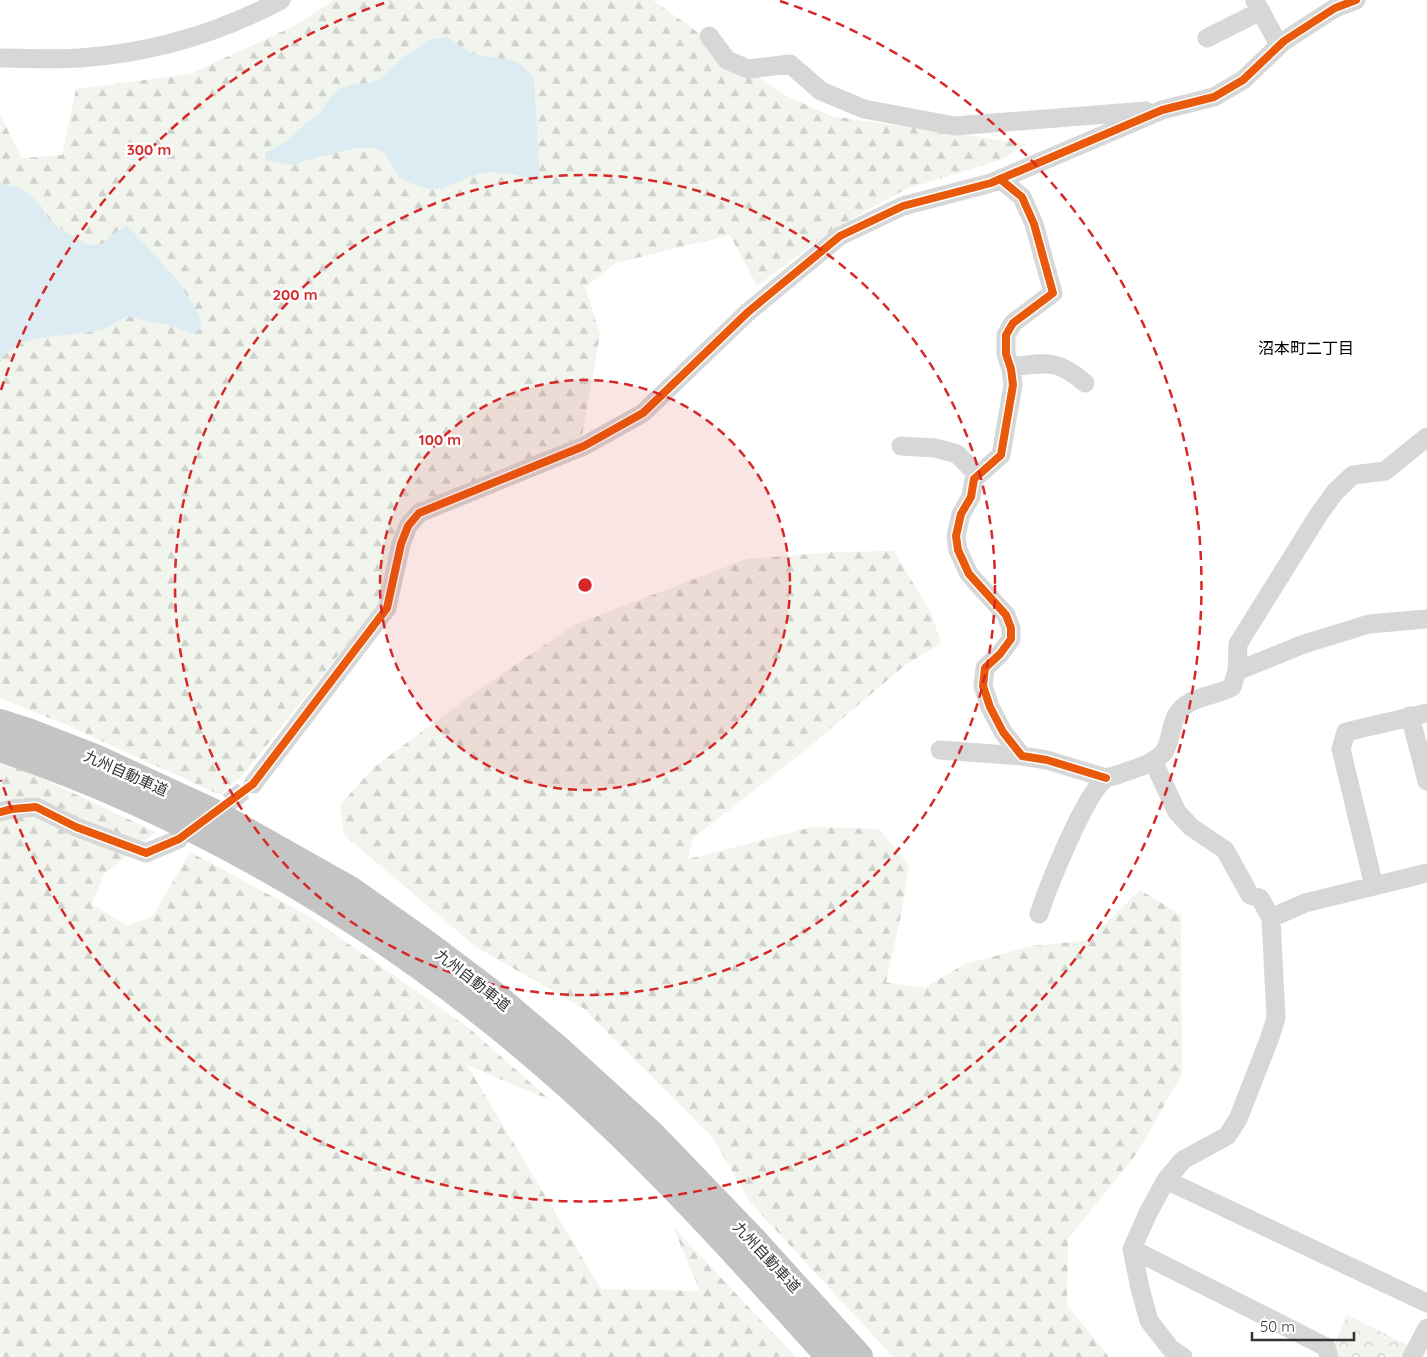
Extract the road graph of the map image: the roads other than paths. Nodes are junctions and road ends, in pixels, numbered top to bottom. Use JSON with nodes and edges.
{"nodes":[{"id":1,"x":1356,"y":0,"type":"edge"},
{"id":2,"x":278,"y":1,"type":"edge"},
{"id":3,"x":1257,"y":6,"type":"edge"},
{"id":4,"x":709,"y":36,"type":"dead end"},
{"id":5,"x":1207,"y":38,"type":"dead end"},
{"id":6,"x":1279,"y":45,"type":"junction"},
{"id":7,"x":0,"y":58,"type":"edge"},
{"id":8,"x":1162,"y":110,"type":"junction"},
{"id":9,"x":1000,"y":179,"type":"junction"},
{"id":10,"x":1010,"y":367,"type":"junction"},
{"id":11,"x":1085,"y":383,"type":"dead end"},
{"id":12,"x":1427,"y":437,"type":"edge"},
{"id":13,"x":901,"y":446,"type":"dead end"},
{"id":14,"x":978,"y":475,"type":"junction"},
{"id":15,"x":1427,"y":619,"type":"edge"},
{"id":16,"x":1237,"y":671,"type":"junction"},
{"id":17,"x":1419,"y":714,"type":"edge"},
{"id":18,"x":0,"y":723,"type":"edge"},
{"id":19,"x":16,"y":745,"type":"edge"},
{"id":20,"x":940,"y":750,"type":"dead end"},
{"id":21,"x":1022,"y":756,"type":"junction"},
{"id":22,"x":1153,"y":761,"type":"junction"},
{"id":23,"x":1106,"y":778,"type":"junction"},
{"id":24,"x":1427,"y":781,"type":"edge"},
{"id":25,"x":253,"y":784,"type":"tunnel mouth"},
{"id":26,"x":0,"y":812,"type":"edge"},
{"id":27,"x":179,"y":839,"type":"dead end"},
{"id":28,"x":1427,"y":873,"type":"edge"},
{"id":29,"x":1374,"y":886,"type":"junction"},
{"id":30,"x":1039,"y":914,"type":"dead end"},
{"id":31,"x":1271,"y":918,"type":"junction"},
{"id":32,"x":1166,"y":1180,"type":"junction"},
{"id":33,"x":1132,"y":1249,"type":"junction"},
{"id":34,"x":1427,"y":1303,"type":"edge"},
{"id":35,"x":1427,"y":1328,"type":"edge"},
{"id":36,"x":845,"y":1353,"type":"edge"},
{"id":37,"x":1183,"y":1357,"type":"edge"},
{"id":38,"x":1329,"y":1357,"type":"edge"},
{"id":39,"x":1412,"y":1357,"type":"edge"}],
"edges":[{"from":1,"to":6,"type":"street"},
{"from":2,"to":7,"type":"street"},
{"from":3,"to":5,"type":"street"},
{"from":3,"to":6,"type":"street"},
{"from":4,"to":8,"type":"street"},
{"from":6,"to":8,"type":"street"},
{"from":8,"to":9,"type":"street"},
{"from":9,"to":10,"type":"street"},
{"from":9,"to":25,"type":"street"},
{"from":10,"to":11,"type":"street"},
{"from":10,"to":14,"type":"street"},
{"from":12,"to":16,"type":"street"},
{"from":13,"to":14,"type":"street"},
{"from":14,"to":21,"type":"street"},
{"from":15,"to":16,"type":"street"},
{"from":16,"to":22,"type":"street"},
{"from":17,"to":24,"type":"street"},
{"from":17,"to":29,"type":"street"},
{"from":18,"to":19,"type":"highway","name":"九州自動車道"},
{"from":19,"to":36,"type":"highway","name":"九州自動車道"},
{"from":20,"to":21,"type":"street"},
{"from":21,"to":23,"type":"street"},
{"from":22,"to":23,"type":"street"},
{"from":22,"to":31,"type":"street"},
{"from":23,"to":30,"type":"street"},
{"from":26,"to":27,"type":"street"},
{"from":28,"to":29,"type":"street"},
{"from":29,"to":31,"type":"street"},
{"from":31,"to":32,"type":"street"},
{"from":32,"to":33,"type":"street"},
{"from":32,"to":34,"type":"street"},
{"from":33,"to":37,"type":"street"},
{"from":33,"to":38,"type":"street"},
{"from":35,"to":39,"type":"street"}]}
